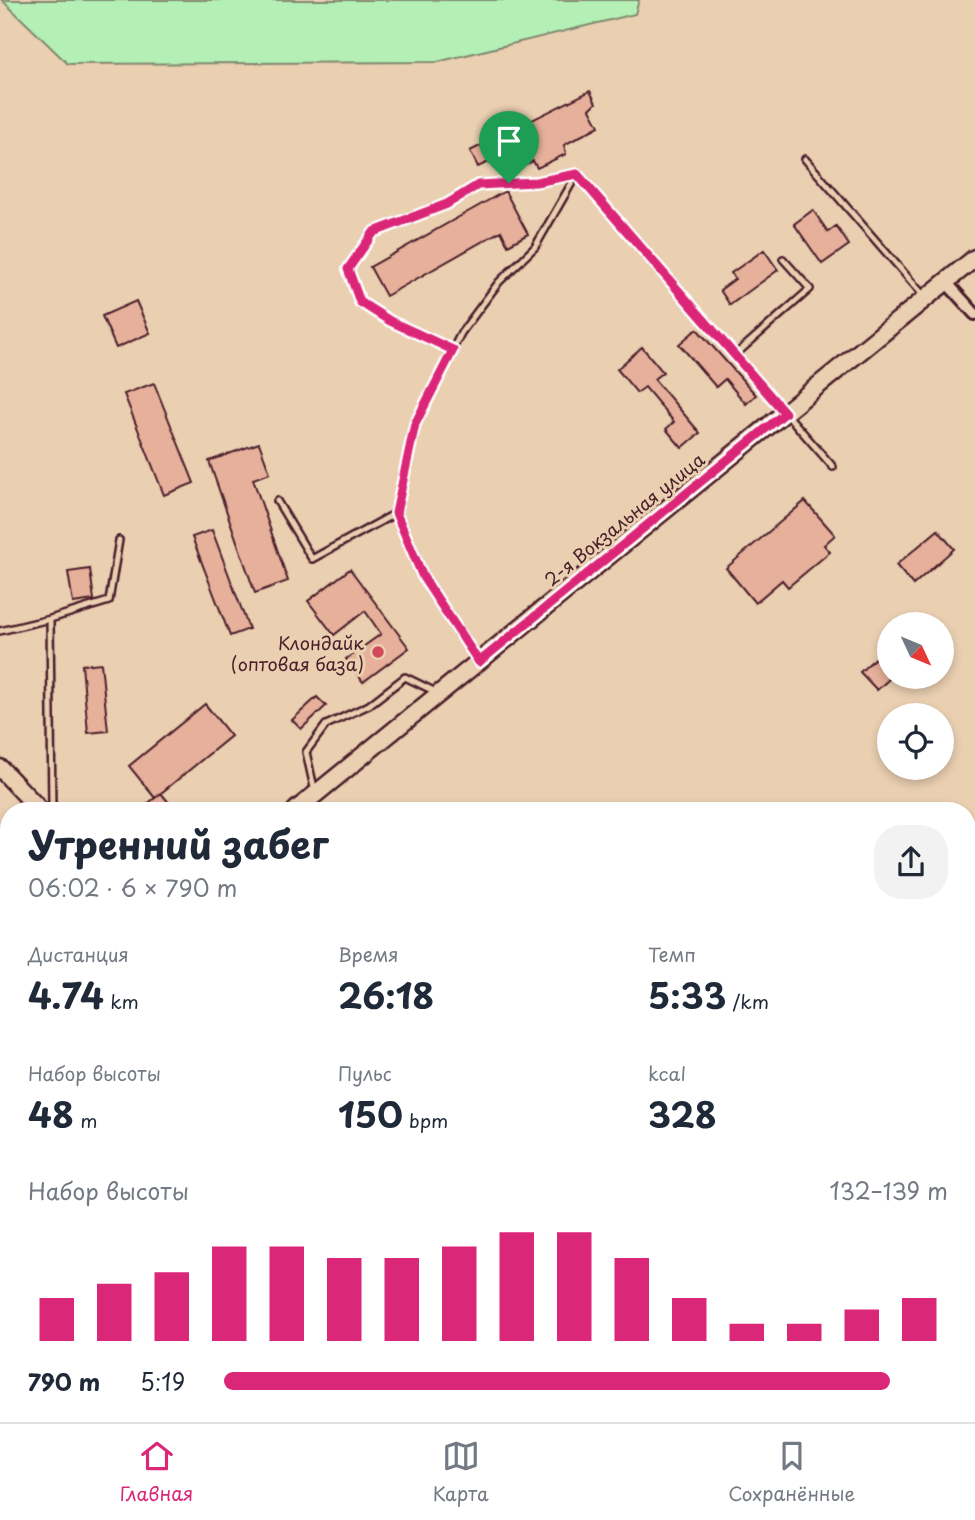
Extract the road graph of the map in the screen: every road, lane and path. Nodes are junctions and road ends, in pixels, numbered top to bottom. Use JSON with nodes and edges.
{"nodes":[{"id":1,"x":805,"y":159,"type":"dead end"},
{"id":2,"x":577,"y":174,"type":"junction"},
{"id":3,"x":975,"y":258,"type":"edge"},
{"id":4,"x":783,"y":259,"type":"dead end"},
{"id":5,"x":946,"y":282,"type":"junction"},
{"id":6,"x":926,"y":298,"type":"junction"},
{"id":7,"x":975,"y":314,"type":"edge"},
{"id":8,"x":453,"y":350,"type":"junction"},
{"id":9,"x":735,"y":355,"type":"junction"},
{"id":10,"x":785,"y":413,"type":"junction"},
{"id":11,"x":833,"y":467,"type":"dead end"},
{"id":12,"x":277,"y":501,"type":"dead end"},
{"id":13,"x":396,"y":513,"type":"junction"},
{"id":14,"x":119,"y":540,"type":"dead end"},
{"id":15,"x":50,"y":619,"type":"junction"},
{"id":16,"x":0,"y":631,"type":"edge"},
{"id":17,"x":479,"y":662,"type":"junction"},
{"id":18,"x":441,"y":695,"type":"junction"},
{"id":19,"x":0,"y":768,"type":"edge"},
{"id":20,"x":315,"y":795,"type":"junction"},
{"id":21,"x":32,"y":802,"type":"edge"},
{"id":22,"x":52,"y":802,"type":"edge"},
{"id":23,"x":306,"y":802,"type":"edge"}],
"edges":[{"from":1,"to":6,"type":"lane"},
{"from":2,"to":8,"type":"lane"},
{"from":2,"to":8,"type":"lane"},
{"from":2,"to":9,"type":"lane"},
{"from":3,"to":5,"type":"main road","name":"2-я Вокзальная улица"},
{"from":4,"to":9,"type":"lane"},
{"from":5,"to":6,"type":"main road","name":"2-я Вокзальная улица"},
{"from":5,"to":7,"type":"street"},
{"from":6,"to":10,"type":"main road","name":"2-я Вокзальная улица"},
{"from":8,"to":13,"type":"lane"},
{"from":9,"to":10,"type":"lane"},
{"from":10,"to":11,"type":"lane"},
{"from":10,"to":17,"type":"main road","name":"2-я Вокзальная улица"},
{"from":12,"to":13,"type":"lane"},
{"from":13,"to":17,"type":"lane"},
{"from":14,"to":15,"type":"lane"},
{"from":15,"to":16,"type":"lane"},
{"from":15,"to":22,"type":"lane"},
{"from":17,"to":18,"type":"main road","name":"2-я Вокзальная улица"},
{"from":18,"to":20,"type":"main road","name":"2-я Вокзальная улица"},
{"from":18,"to":20,"type":"lane"},
{"from":19,"to":21,"type":"main road"},
{"from":20,"to":23,"type":"main road","name":"2-я Вокзальная улица"}]}
